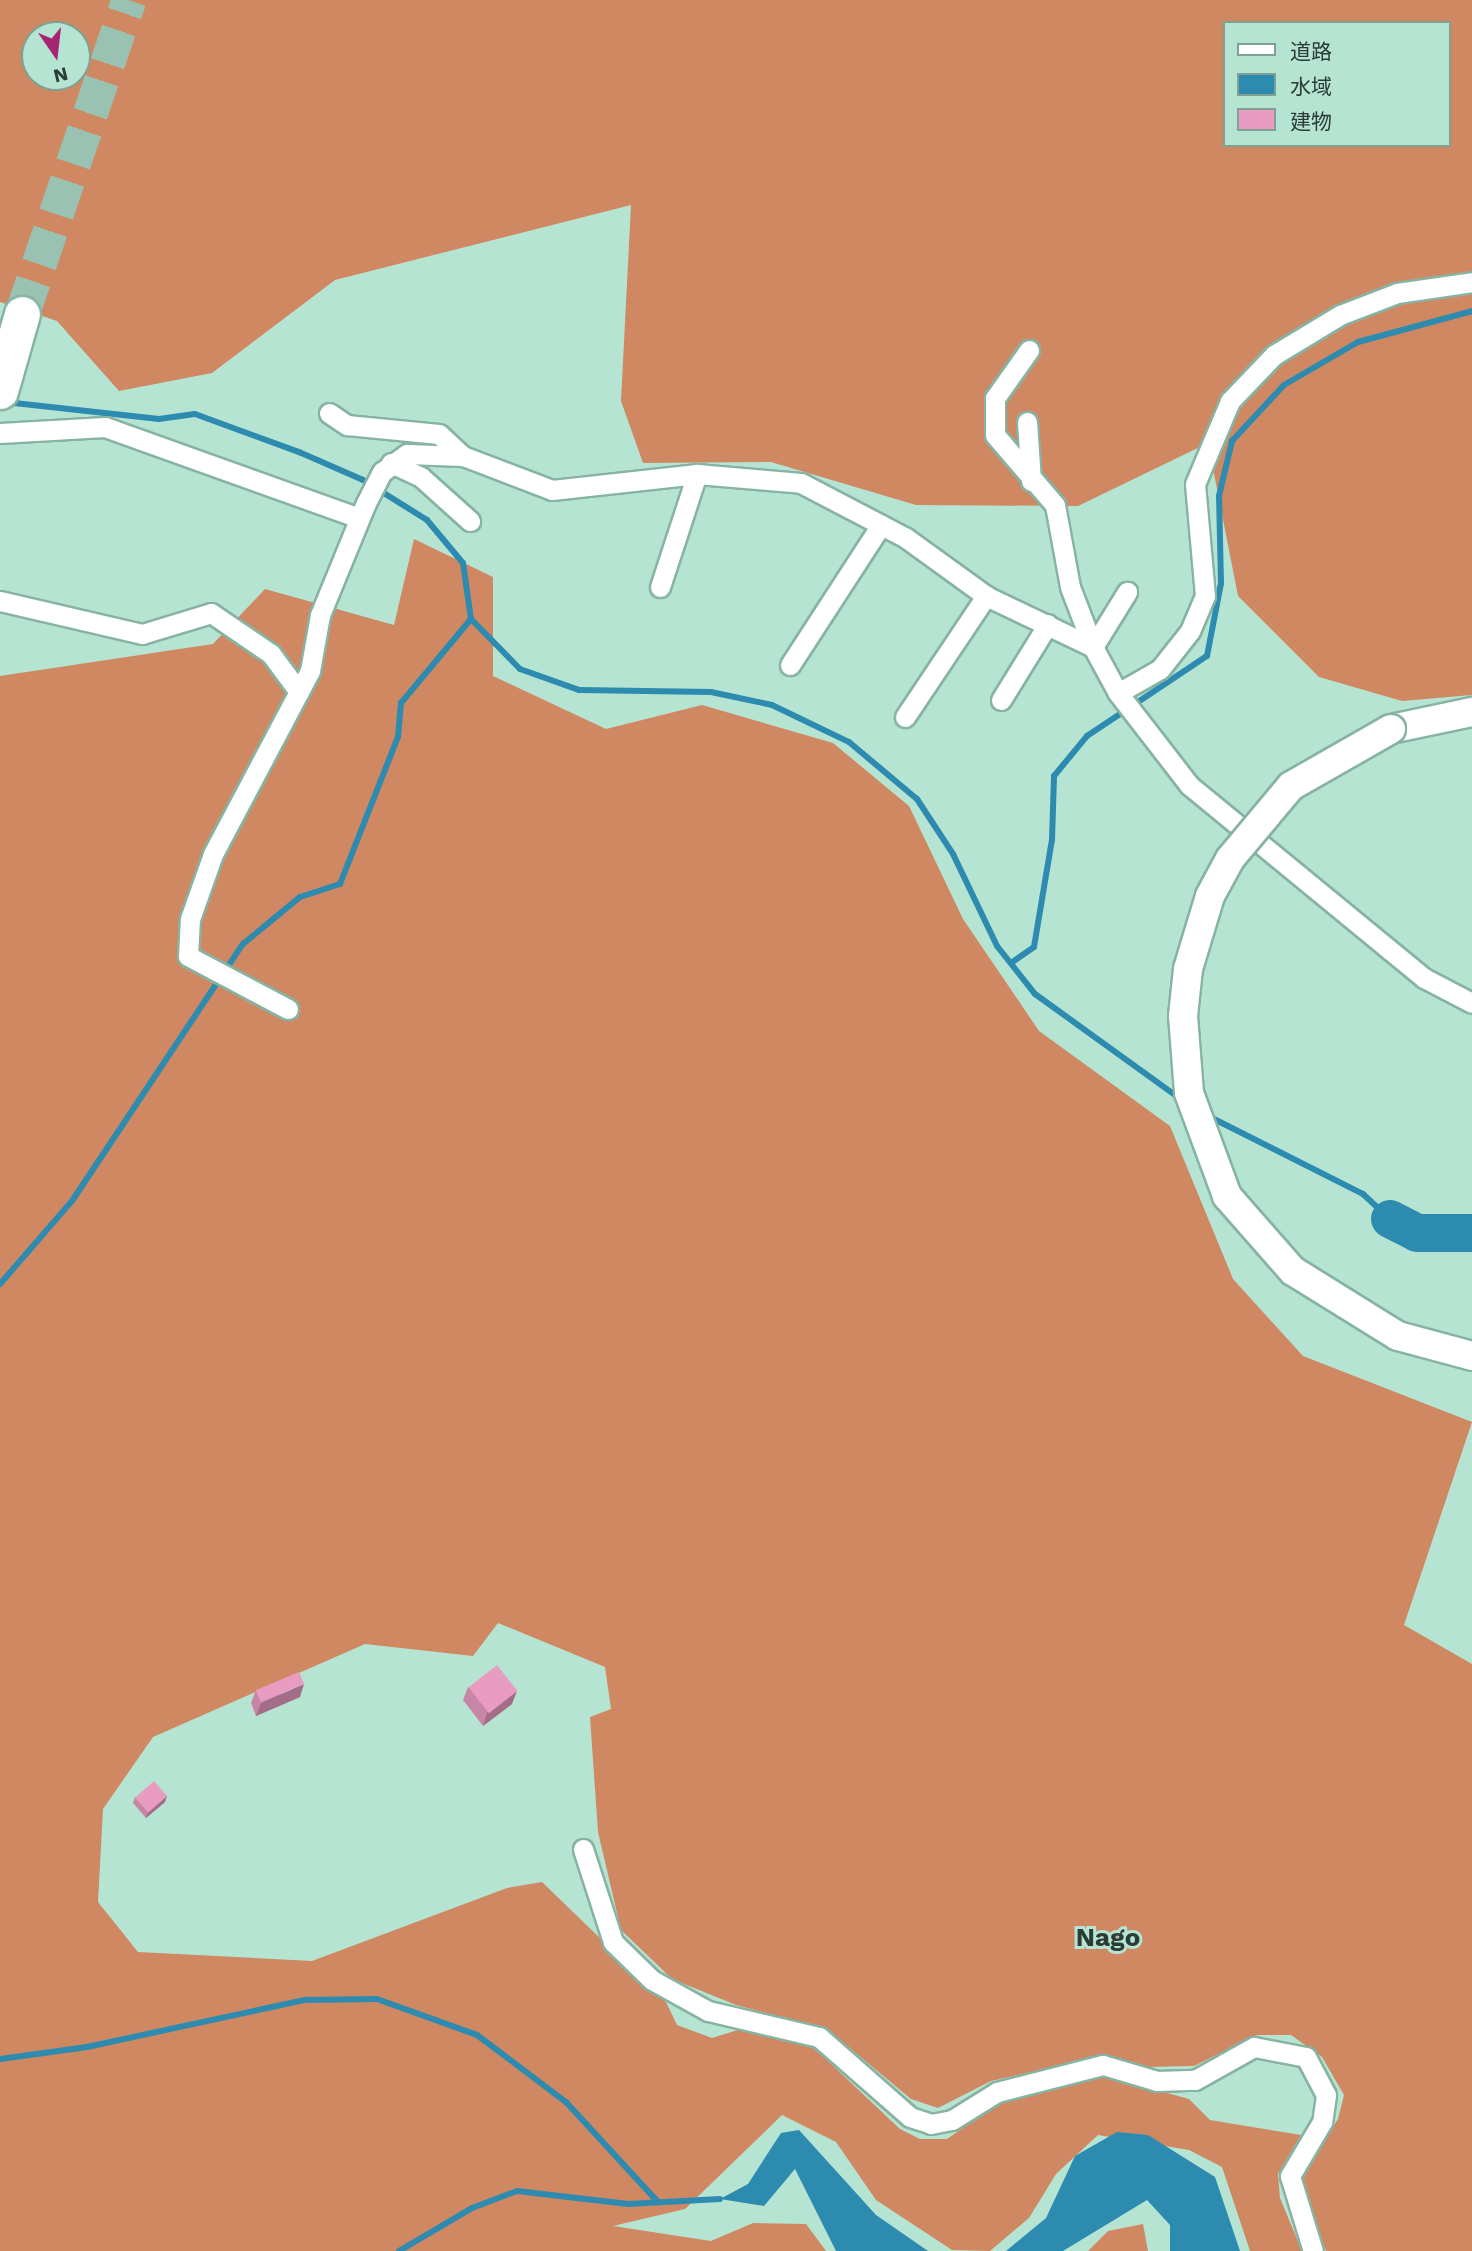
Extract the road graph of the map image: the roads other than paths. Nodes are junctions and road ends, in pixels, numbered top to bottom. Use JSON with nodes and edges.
{"nodes":[{"id":1,"x":1472,"y":282,"type":"edge"},
{"id":2,"x":22,"y":314,"type":"tunnel mouth"},
{"id":3,"x":1029,"y":350,"type":"dead end"},
{"id":4,"x":0,"y":391,"type":"edge"},
{"id":5,"x":329,"y":413,"type":"dead end"},
{"id":6,"x":1027,"y":422,"type":"dead end"},
{"id":7,"x":0,"y":433,"type":"edge"},
{"id":8,"x":463,"y":456,"type":"junction"},
{"id":9,"x":386,"y":468,"type":"junction"},
{"id":10,"x":698,"y":474,"type":"junction"},
{"id":11,"x":1031,"y":481,"type":"junction"},
{"id":12,"x":363,"y":511,"type":"junction"},
{"id":13,"x":470,"y":521,"type":"dead end"},
{"id":14,"x":881,"y":525,"type":"junction"},
{"id":15,"x":660,"y":587,"type":"dead end"},
{"id":16,"x":1127,"y":592,"type":"dead end"},
{"id":17,"x":986,"y":596,"type":"junction"},
{"id":18,"x":0,"y":601,"type":"edge"},
{"id":19,"x":1048,"y":624,"type":"junction"},
{"id":20,"x":1093,"y":647,"type":"junction"},
{"id":21,"x":790,"y":665,"type":"dead end"},
{"id":22,"x":299,"y":692,"type":"junction"},
{"id":23,"x":1120,"y":695,"type":"junction"},
{"id":24,"x":1002,"y":700,"type":"dead end"},
{"id":25,"x":1472,"y":712,"type":"edge"},
{"id":26,"x":905,"y":717,"type":"dead end"},
{"id":27,"x":1472,"y":1003,"type":"edge"},
{"id":28,"x":288,"y":1009,"type":"dead end"},
{"id":29,"x":1472,"y":1356,"type":"edge"},
{"id":30,"x":583,"y":1849,"type":"dead end"},
{"id":31,"x":1313,"y":2251,"type":"edge"}],
"edges":[{"from":1,"to":23,"type":"street"},
{"from":2,"to":4,"type":"highway"},
{"from":3,"to":11,"type":"street"},
{"from":5,"to":8,"type":"street"},
{"from":6,"to":11,"type":"street"},
{"from":7,"to":12,"type":"street"},
{"from":8,"to":9,"type":"street"},
{"from":8,"to":10,"type":"street"},
{"from":9,"to":12,"type":"street"},
{"from":9,"to":13,"type":"street"},
{"from":10,"to":14,"type":"street"},
{"from":10,"to":15,"type":"street"},
{"from":11,"to":20,"type":"street"},
{"from":12,"to":22,"type":"street"},
{"from":14,"to":17,"type":"street"},
{"from":14,"to":21,"type":"street"},
{"from":16,"to":20,"type":"street"},
{"from":17,"to":19,"type":"street"},
{"from":17,"to":26,"type":"street"},
{"from":18,"to":22,"type":"street"},
{"from":19,"to":20,"type":"street"},
{"from":19,"to":24,"type":"street"},
{"from":20,"to":23,"type":"street"},
{"from":22,"to":28,"type":"street"},
{"from":23,"to":27,"type":"street"},
{"from":25,"to":29,"type":"main road","bridge":true},
{"from":30,"to":31,"type":"street"}]}
